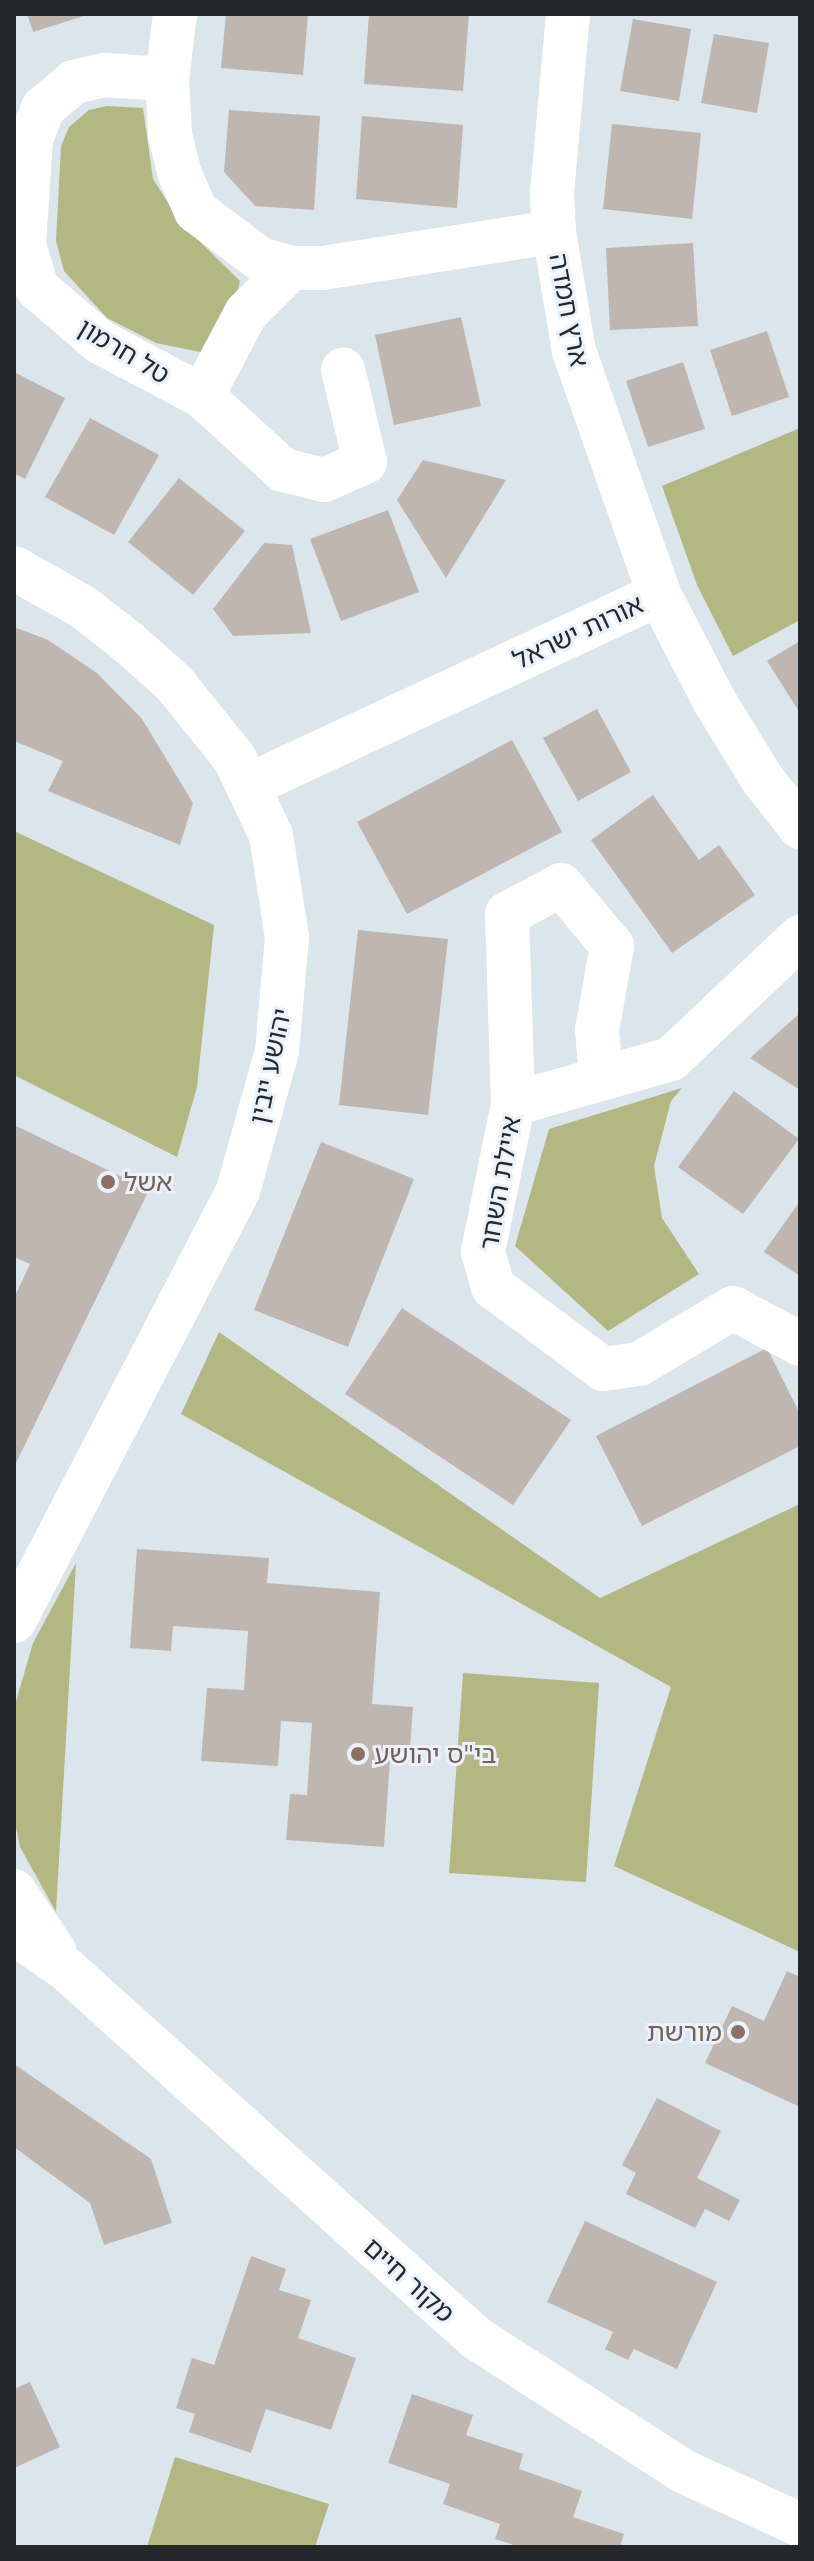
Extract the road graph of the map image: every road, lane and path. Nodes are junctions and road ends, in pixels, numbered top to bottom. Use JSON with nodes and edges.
{"nodes":[{"id":1,"x":175,"y":14,"type":"edge"},
{"id":2,"x":568,"y":14,"type":"edge"},
{"id":3,"x":167,"y":79,"type":"junction"},
{"id":4,"x":554,"y":232,"type":"junction"},
{"id":5,"x":291,"y":268,"type":"junction"},
{"id":6,"x":343,"y":370,"type":"dead end"},
{"id":7,"x":202,"y":396,"type":"junction"},
{"id":8,"x":14,"y":568,"type":"edge"},
{"id":9,"x":659,"y":594,"type":"junction"},
{"id":10,"x":250,"y":785,"type":"junction"},
{"id":11,"x":800,"y":827,"type":"edge"},
{"id":12,"x":800,"y":937,"type":"edge"},
{"id":13,"x":601,"y":1076,"type":"junction"},
{"id":14,"x":513,"y":1104,"type":"junction"},
{"id":15,"x":800,"y":1344,"type":"edge"},
{"id":16,"x":14,"y":1621,"type":"edge"},
{"id":17,"x":14,"y":1891,"type":"edge"},
{"id":18,"x":14,"y":1933,"type":"edge"},
{"id":19,"x":65,"y":1968,"type":"junction"},
{"id":20,"x":800,"y":2525,"type":"edge"}],
"edges":[{"from":1,"to":3,"type":"street"},
{"from":2,"to":4,"type":"street","name":"ארץ חמדה"},
{"from":3,"to":5,"type":"street"},
{"from":3,"to":7,"type":"street","name":"טל חרמון"},
{"from":4,"to":5,"type":"street"},
{"from":4,"to":9,"type":"street","name":"ארץ חמדה"},
{"from":5,"to":7,"type":"street"},
{"from":6,"to":7,"type":"street","name":"טל חרמון"},
{"from":8,"to":10,"type":"street","name":"יהושע ייבין"},
{"from":9,"to":10,"type":"street","name":"אורות ישראל"},
{"from":9,"to":11,"type":"street","name":"אורות ישראל"},
{"from":10,"to":16,"type":"street","name":"יהושע ייבין"},
{"from":12,"to":13,"type":"street","name":"איילת השחר"},
{"from":13,"to":14,"type":"street","name":"איילת השחר"},
{"from":13,"to":14,"type":"street","name":"איילת השחר"},
{"from":14,"to":15,"type":"street","name":"איילת השחר"},
{"from":17,"to":19,"type":"street","name":"מקור חיים"},
{"from":18,"to":19,"type":"street","name":"מקור חיים"},
{"from":19,"to":20,"type":"street","name":"מקור חיים"}]}
